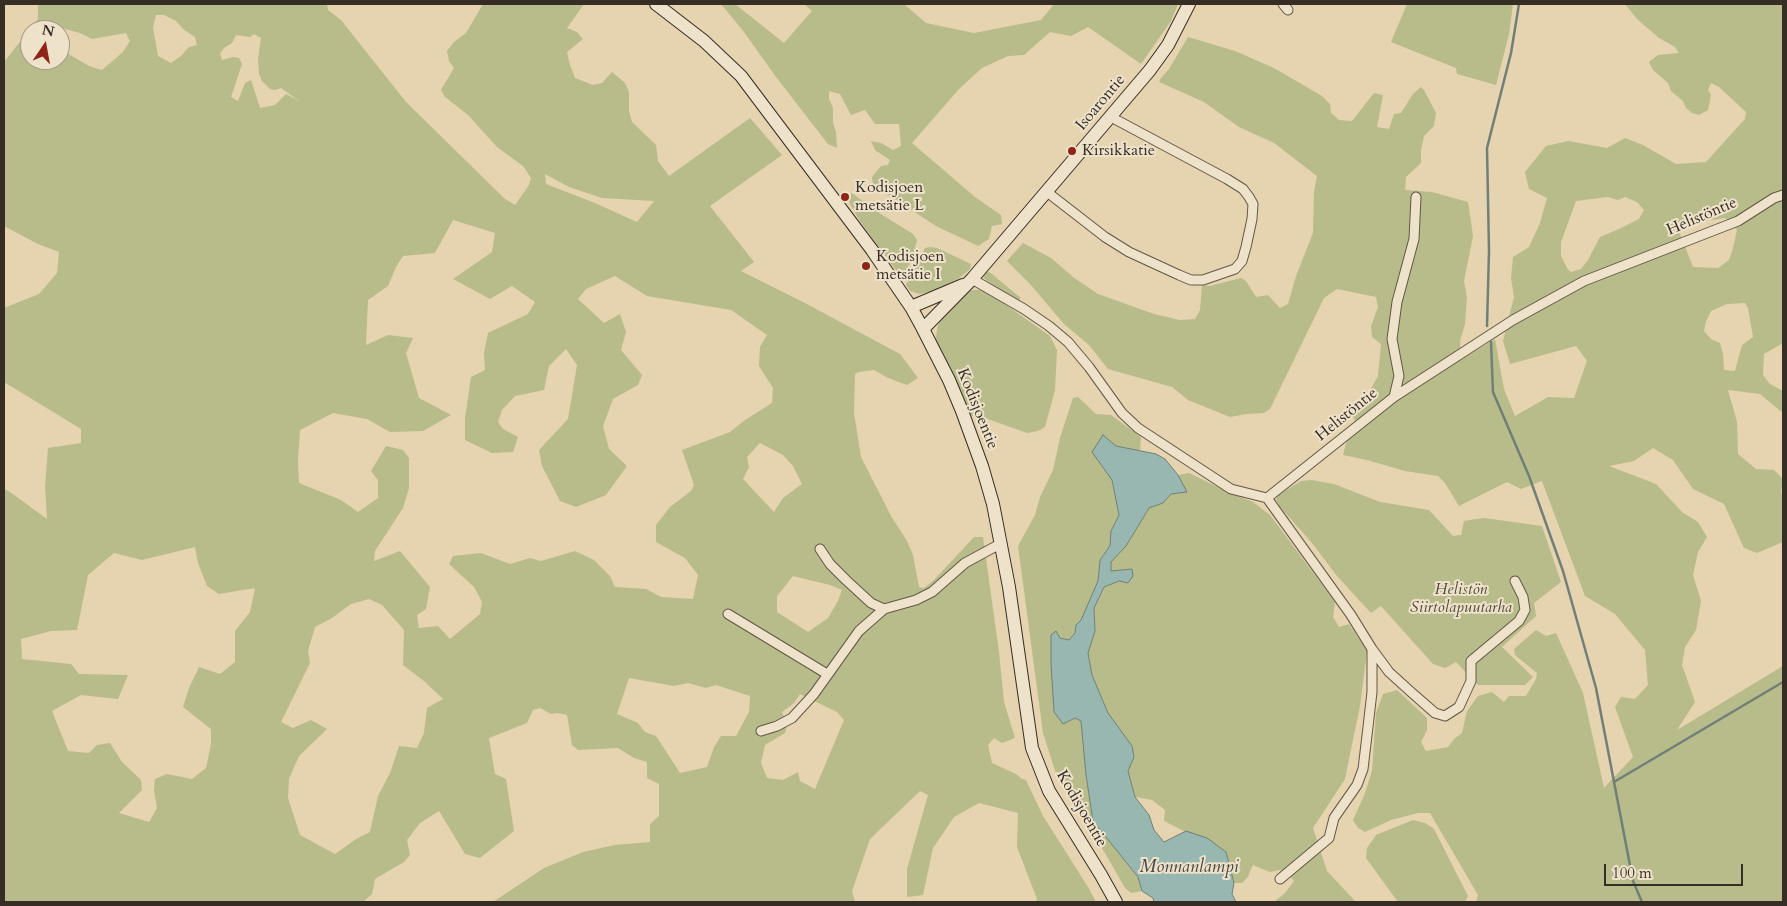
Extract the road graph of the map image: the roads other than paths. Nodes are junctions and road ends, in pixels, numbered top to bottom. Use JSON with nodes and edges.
{"nodes":[{"id":1,"x":656,"y":4,"type":"edge"},
{"id":2,"x":1189,"y":4,"type":"edge"},
{"id":3,"x":1111,"y":117,"type":"junction"},
{"id":4,"x":1047,"y":192,"type":"junction"},
{"id":5,"x":1783,"y":195,"type":"edge"},
{"id":6,"x":1416,"y":197,"type":"dead end"},
{"id":7,"x":970,"y":281,"type":"junction"},
{"id":8,"x":911,"y":307,"type":"junction"},
{"id":9,"x":924,"y":329,"type":"junction"},
{"id":10,"x":1394,"y":397,"type":"junction"},
{"id":11,"x":1267,"y":498,"type":"junction"},
{"id":12,"x":1000,"y":544,"type":"junction"},
{"id":13,"x":820,"y":549,"type":"dead end"},
{"id":14,"x":1515,"y":581,"type":"dead end"},
{"id":15,"x":884,"y":609,"type":"junction"},
{"id":16,"x":728,"y":614,"type":"dead end"},
{"id":17,"x":1372,"y":649,"type":"junction"},
{"id":18,"x":827,"y":674,"type":"junction"},
{"id":19,"x":761,"y":731,"type":"dead end"},
{"id":20,"x":1280,"y":880,"type":"dead end"},
{"id":21,"x":1116,"y":902,"type":"edge"}],
"edges":[{"from":1,"to":8,"type":"street","name":"Kodisjoentie"},
{"from":2,"to":3,"type":"street","name":"Isoarontie"},
{"from":3,"to":4,"type":"street","name":"Isoarontie"},
{"from":3,"to":4,"type":"street"},
{"from":4,"to":7,"type":"street","name":"Isoarontie"},
{"from":5,"to":10,"type":"street","name":"Helistöntie"},
{"from":6,"to":10,"type":"street"},
{"from":7,"to":8,"type":"street","name":"Isoarontie"},
{"from":7,"to":9,"type":"street","name":"Isoarontie"},
{"from":7,"to":11,"type":"street"},
{"from":8,"to":9,"type":"street","name":"Kodisjoentie"},
{"from":9,"to":12,"type":"street","name":"Kodisjoentie"},
{"from":10,"to":11,"type":"street","name":"Helistöntie"},
{"from":11,"to":17,"type":"street"},
{"from":12,"to":15,"type":"street"},
{"from":12,"to":21,"type":"street","name":"Kodisjoentie"},
{"from":13,"to":15,"type":"street"},
{"from":14,"to":17,"type":"street"},
{"from":15,"to":18,"type":"street"},
{"from":16,"to":18,"type":"street"},
{"from":17,"to":20,"type":"street"},
{"from":18,"to":19,"type":"street"}]}
